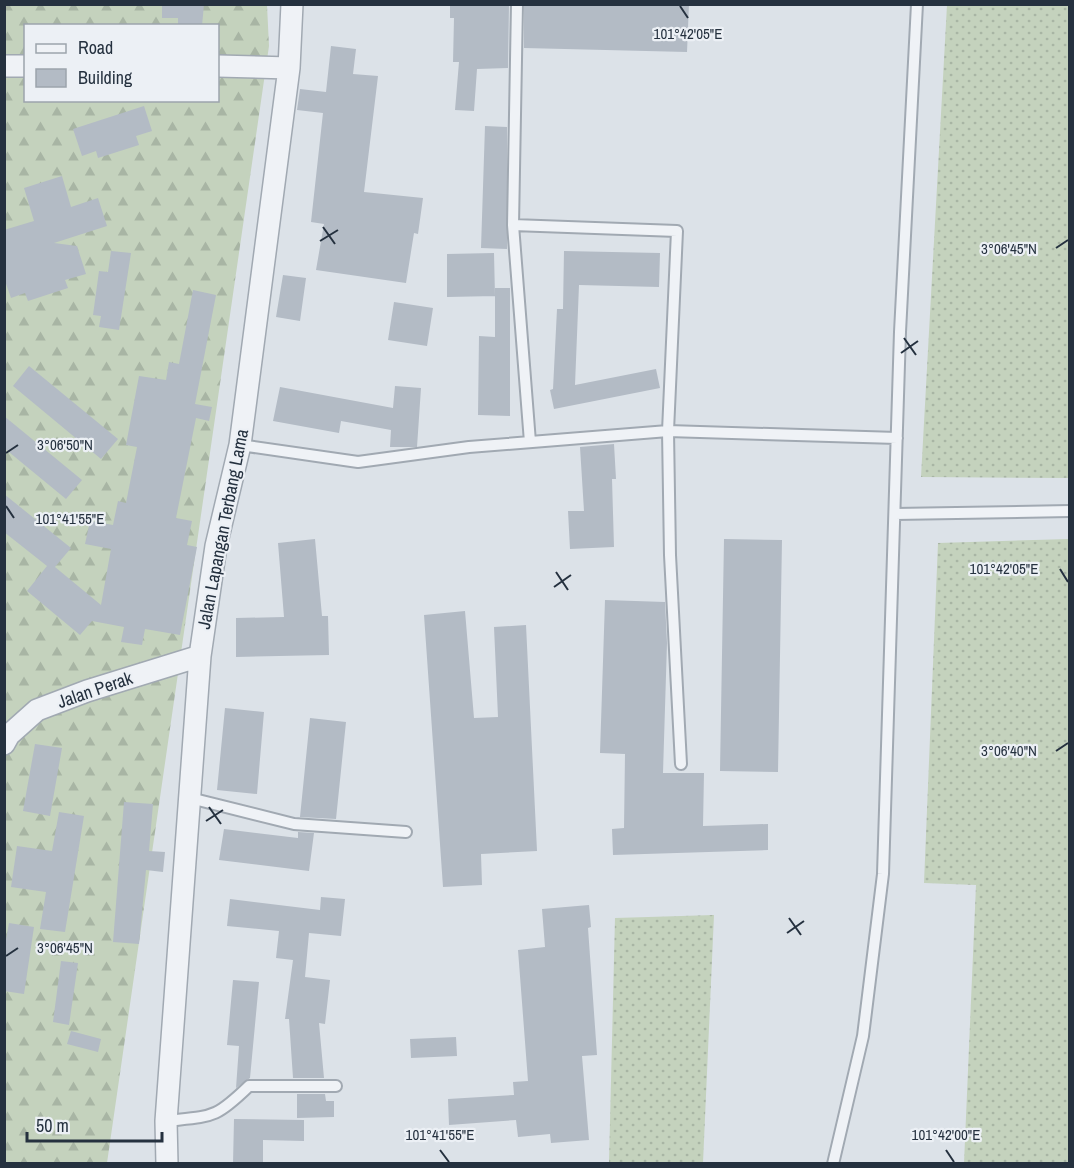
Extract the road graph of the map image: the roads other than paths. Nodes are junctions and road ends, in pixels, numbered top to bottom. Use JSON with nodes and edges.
{"nodes":[{"id":1,"x":292,"y":4,"type":"edge"},
{"id":2,"x":517,"y":4,"type":"edge"},
{"id":3,"x":916,"y":4,"type":"edge"},
{"id":4,"x":4,"y":66,"type":"edge"},
{"id":5,"x":24,"y":66,"type":"edge"},
{"id":6,"x":219,"y":66,"type":"edge"},
{"id":7,"x":289,"y":68,"type":"junction"},
{"id":8,"x":513,"y":225,"type":"junction"},
{"id":9,"x":668,"y":431,"type":"junction"},
{"id":10,"x":897,"y":438,"type":"junction"},
{"id":11,"x":530,"y":442,"type":"junction"},
{"id":12,"x":240,"y":445,"type":"junction"},
{"id":13,"x":1070,"y":511,"type":"edge"},
{"id":14,"x":895,"y":514,"type":"junction"},
{"id":15,"x":200,"y":656,"type":"junction"},
{"id":16,"x":4,"y":744,"type":"edge"},
{"id":17,"x":681,"y":764,"type":"dead end"},
{"id":18,"x":190,"y":798,"type":"junction"},
{"id":19,"x":406,"y":832,"type":"dead end"},
{"id":20,"x":336,"y":1086,"type":"dead end"},
{"id":21,"x":166,"y":1120,"type":"junction"},
{"id":22,"x":162,"y":1158,"type":"edge"},
{"id":23,"x":833,"y":1164,"type":"edge"}],
"edges":[{"from":1,"to":7,"type":"street","name":"Jalan Lapangan Terbang Lama"},
{"from":2,"to":8,"type":"lane"},
{"from":3,"to":10,"type":"lane"},
{"from":4,"to":5,"type":"street"},
{"from":6,"to":7,"type":"street"},
{"from":7,"to":12,"type":"street","name":"Jalan Lapangan Terbang Lama"},
{"from":8,"to":9,"type":"lane"},
{"from":8,"to":11,"type":"lane"},
{"from":9,"to":10,"type":"lane"},
{"from":9,"to":11,"type":"lane"},
{"from":9,"to":17,"type":"lane"},
{"from":10,"to":14,"type":"lane"},
{"from":11,"to":12,"type":"lane"},
{"from":12,"to":15,"type":"street","name":"Jalan Lapangan Terbang Lama"},
{"from":13,"to":14,"type":"lane"},
{"from":14,"to":23,"type":"lane"},
{"from":15,"to":16,"type":"street","name":"Jalan Perak"},
{"from":15,"to":18,"type":"street","name":"Jalan Lapangan Terbang Lama"},
{"from":18,"to":19,"type":"lane"},
{"from":18,"to":21,"type":"street","name":"Jalan Lapangan Terbang Lama"},
{"from":20,"to":21,"type":"lane"},
{"from":21,"to":22,"type":"street","name":"Jalan Lapangan Terbang Lama"}]}
